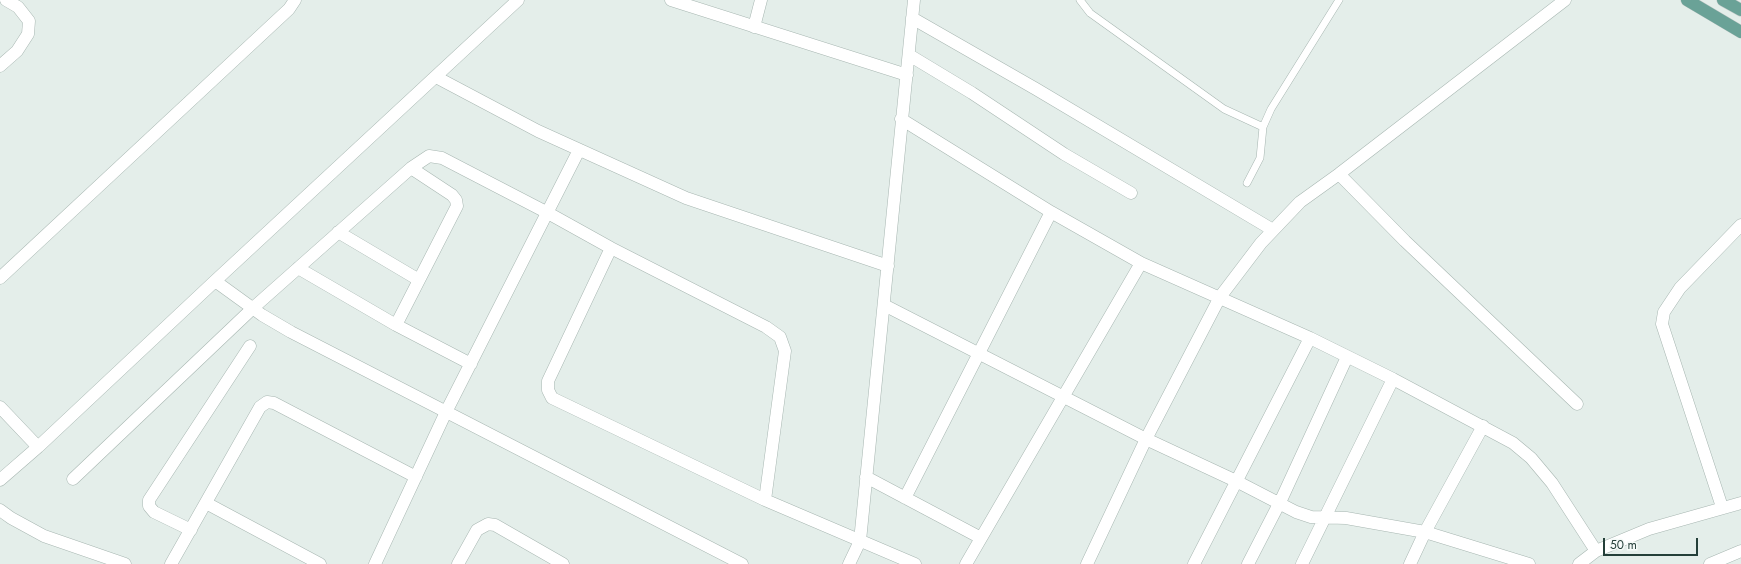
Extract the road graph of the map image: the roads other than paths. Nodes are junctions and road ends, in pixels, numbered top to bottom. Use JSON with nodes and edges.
{"nodes":[{"id":1,"x":6,"y":0,"type":"edge"},
{"id":2,"x":294,"y":0,"type":"edge"},
{"id":3,"x":518,"y":0,"type":"edge"},
{"id":4,"x":671,"y":0,"type":"edge"},
{"id":5,"x":761,"y":0,"type":"edge"},
{"id":6,"x":914,"y":0,"type":"edge"},
{"id":7,"x":1080,"y":0,"type":"edge"},
{"id":8,"x":1339,"y":0,"type":"edge"},
{"id":9,"x":1565,"y":0,"type":"edge"},
{"id":10,"x":1687,"y":0,"type":"edge"},
{"id":11,"x":1723,"y":0,"type":"edge"},
{"id":12,"x":1741,"y":10,"type":"edge"},
{"id":13,"x":912,"y":18,"type":"junction"},
{"id":14,"x":754,"y":27,"type":"junction"},
{"id":15,"x":1741,"y":32,"type":"edge"},
{"id":16,"x":908,"y":55,"type":"junction"},
{"id":17,"x":0,"y":66,"type":"edge"},
{"id":18,"x":907,"y":75,"type":"junction"},
{"id":19,"x":436,"y":77,"type":"junction"},
{"id":20,"x":901,"y":120,"type":"junction"},
{"id":21,"x":1263,"y":127,"type":"junction"},
{"id":22,"x":579,"y":150,"type":"junction"},
{"id":23,"x":411,"y":168,"type":"junction"},
{"id":24,"x":1339,"y":174,"type":"junction"},
{"id":25,"x":1247,"y":183,"type":"dead end"},
{"id":26,"x":1131,"y":193,"type":"dead end"},
{"id":27,"x":1051,"y":212,"type":"junction"},
{"id":28,"x":548,"y":213,"type":"junction"},
{"id":29,"x":1741,"y":225,"type":"edge"},
{"id":30,"x":1273,"y":230,"type":"junction"},
{"id":31,"x":338,"y":232,"type":"junction"},
{"id":32,"x":611,"y":248,"type":"junction"},
{"id":33,"x":1142,"y":263,"type":"junction"},
{"id":34,"x":888,"y":266,"type":"junction"},
{"id":35,"x":298,"y":268,"type":"junction"},
{"id":36,"x":0,"y":278,"type":"edge"},
{"id":37,"x":419,"y":280,"type":"junction"},
{"id":38,"x":215,"y":281,"type":"junction"},
{"id":39,"x":1220,"y":297,"type":"junction"},
{"id":40,"x":884,"y":305,"type":"junction"},
{"id":41,"x":252,"y":308,"type":"junction"},
{"id":42,"x":396,"y":325,"type":"junction"},
{"id":43,"x":1310,"y":338,"type":"junction"},
{"id":44,"x":250,"y":346,"type":"dead end"},
{"id":45,"x":978,"y":354,"type":"junction"},
{"id":46,"x":1347,"y":357,"type":"junction"},
{"id":47,"x":471,"y":364,"type":"junction"},
{"id":48,"x":1393,"y":379,"type":"junction"},
{"id":49,"x":1063,"y":397,"type":"junction"},
{"id":50,"x":1577,"y":404,"type":"dead end"},
{"id":51,"x":0,"y":407,"type":"edge"},
{"id":52,"x":446,"y":412,"type":"junction"},
{"id":53,"x":1482,"y":426,"type":"junction"},
{"id":54,"x":1146,"y":439,"type":"junction"},
{"id":55,"x":38,"y":447,"type":"junction"},
{"id":56,"x":416,"y":477,"type":"junction"},
{"id":57,"x":866,"y":477,"type":"junction"},
{"id":58,"x":73,"y":479,"type":"dead end"},
{"id":59,"x":0,"y":480,"type":"edge"},
{"id":60,"x":1236,"y":481,"type":"junction"},
{"id":61,"x":905,"y":498,"type":"junction"},
{"id":62,"x":765,"y":500,"type":"junction"},
{"id":63,"x":206,"y":503,"type":"junction"},
{"id":64,"x":1279,"y":503,"type":"junction"},
{"id":65,"x":1741,"y":503,"type":"edge"},
{"id":66,"x":1722,"y":507,"type":"junction"},
{"id":67,"x":0,"y":510,"type":"edge"},
{"id":68,"x":1325,"y":517,"type":"junction"},
{"id":69,"x":190,"y":530,"type":"junction"},
{"id":70,"x":1425,"y":532,"type":"junction"},
{"id":71,"x":981,"y":538,"type":"junction"},
{"id":72,"x":860,"y":541,"type":"junction"},
{"id":73,"x":1596,"y":551,"type":"junction"},
{"id":74,"x":1741,"y":551,"type":"edge"},
{"id":75,"x":125,"y":564,"type":"edge"},
{"id":76,"x":171,"y":564,"type":"edge"},
{"id":77,"x":320,"y":564,"type":"edge"},
{"id":78,"x":375,"y":564,"type":"edge"},
{"id":79,"x":458,"y":564,"type":"edge"},
{"id":80,"x":563,"y":564,"type":"edge"},
{"id":81,"x":742,"y":564,"type":"edge"},
{"id":82,"x":849,"y":564,"type":"edge"},
{"id":83,"x":915,"y":564,"type":"edge"},
{"id":84,"x":966,"y":564,"type":"edge"},
{"id":85,"x":1087,"y":564,"type":"edge"},
{"id":86,"x":1194,"y":564,"type":"edge"},
{"id":87,"x":1248,"y":564,"type":"edge"},
{"id":88,"x":1302,"y":564,"type":"edge"},
{"id":89,"x":1410,"y":564,"type":"edge"},
{"id":90,"x":1529,"y":564,"type":"edge"},
{"id":91,"x":1579,"y":564,"type":"edge"},
{"id":92,"x":1710,"y":564,"type":"edge"}],
"edges":[{"from":1,"to":17,"type":"street"},
{"from":2,"to":36,"type":"street"},
{"from":3,"to":19,"type":"street"},
{"from":4,"to":14,"type":"street"},
{"from":5,"to":14,"type":"street"},
{"from":6,"to":13,"type":"street"},
{"from":7,"to":21,"type":"lane"},
{"from":8,"to":21,"type":"lane"},
{"from":9,"to":24,"type":"street"},
{"from":10,"to":15,"type":"main road"},
{"from":11,"to":12,"type":"main road"},
{"from":13,"to":16,"type":"street"},
{"from":13,"to":30,"type":"street"},
{"from":14,"to":18,"type":"street"},
{"from":16,"to":18,"type":"street"},
{"from":16,"to":26,"type":"street"},
{"from":18,"to":20,"type":"street"},
{"from":19,"to":22,"type":"street"},
{"from":19,"to":38,"type":"street"},
{"from":20,"to":27,"type":"street"},
{"from":20,"to":34,"type":"street"},
{"from":21,"to":25,"type":"lane"},
{"from":22,"to":28,"type":"street"},
{"from":22,"to":34,"type":"street"},
{"from":23,"to":28,"type":"street"},
{"from":23,"to":31,"type":"street"},
{"from":23,"to":37,"type":"street"},
{"from":24,"to":30,"type":"street"},
{"from":24,"to":50,"type":"street"},
{"from":27,"to":33,"type":"street"},
{"from":27,"to":45,"type":"street"},
{"from":28,"to":32,"type":"street"},
{"from":28,"to":47,"type":"street"},
{"from":29,"to":66,"type":"street"},
{"from":30,"to":39,"type":"street"},
{"from":31,"to":35,"type":"street"},
{"from":31,"to":37,"type":"street"},
{"from":32,"to":62,"type":"street"},
{"from":32,"to":62,"type":"street"},
{"from":33,"to":39,"type":"street"},
{"from":33,"to":49,"type":"street"},
{"from":34,"to":40,"type":"street"},
{"from":35,"to":41,"type":"street"},
{"from":35,"to":42,"type":"street"},
{"from":37,"to":42,"type":"street"},
{"from":38,"to":41,"type":"street"},
{"from":38,"to":55,"type":"street"},
{"from":39,"to":43,"type":"street"},
{"from":39,"to":54,"type":"street"},
{"from":40,"to":45,"type":"street"},
{"from":40,"to":57,"type":"street"},
{"from":41,"to":52,"type":"street"},
{"from":41,"to":58,"type":"street"},
{"from":42,"to":47,"type":"street"},
{"from":43,"to":46,"type":"street"},
{"from":43,"to":60,"type":"street"},
{"from":44,"to":69,"type":"street"},
{"from":45,"to":49,"type":"street"},
{"from":45,"to":61,"type":"street"},
{"from":46,"to":48,"type":"street"},
{"from":46,"to":64,"type":"street"},
{"from":47,"to":52,"type":"street"},
{"from":48,"to":53,"type":"street"},
{"from":48,"to":68,"type":"street"},
{"from":49,"to":54,"type":"street"},
{"from":49,"to":71,"type":"street"},
{"from":51,"to":55,"type":"street"},
{"from":52,"to":56,"type":"street"},
{"from":52,"to":81,"type":"street"},
{"from":53,"to":70,"type":"street"},
{"from":53,"to":73,"type":"street"},
{"from":54,"to":60,"type":"street"},
{"from":54,"to":85,"type":"street"},
{"from":55,"to":59,"type":"street"},
{"from":56,"to":63,"type":"street"},
{"from":56,"to":78,"type":"street"},
{"from":57,"to":61,"type":"street"},
{"from":57,"to":72,"type":"street"},
{"from":60,"to":64,"type":"street"},
{"from":60,"to":86,"type":"street"},
{"from":61,"to":71,"type":"street"},
{"from":62,"to":72,"type":"street"},
{"from":63,"to":69,"type":"street"},
{"from":63,"to":77,"type":"street"},
{"from":64,"to":68,"type":"street"},
{"from":64,"to":87,"type":"street"},
{"from":65,"to":66,"type":"street"},
{"from":66,"to":73,"type":"street"},
{"from":67,"to":75,"type":"street"},
{"from":68,"to":70,"type":"street"},
{"from":68,"to":88,"type":"street"},
{"from":69,"to":76,"type":"street"},
{"from":70,"to":89,"type":"street"},
{"from":70,"to":90,"type":"street"},
{"from":71,"to":84,"type":"street"},
{"from":72,"to":82,"type":"street"},
{"from":72,"to":83,"type":"street"},
{"from":73,"to":91,"type":"street"},
{"from":74,"to":92,"type":"street"},
{"from":79,"to":80,"type":"street"}]}
